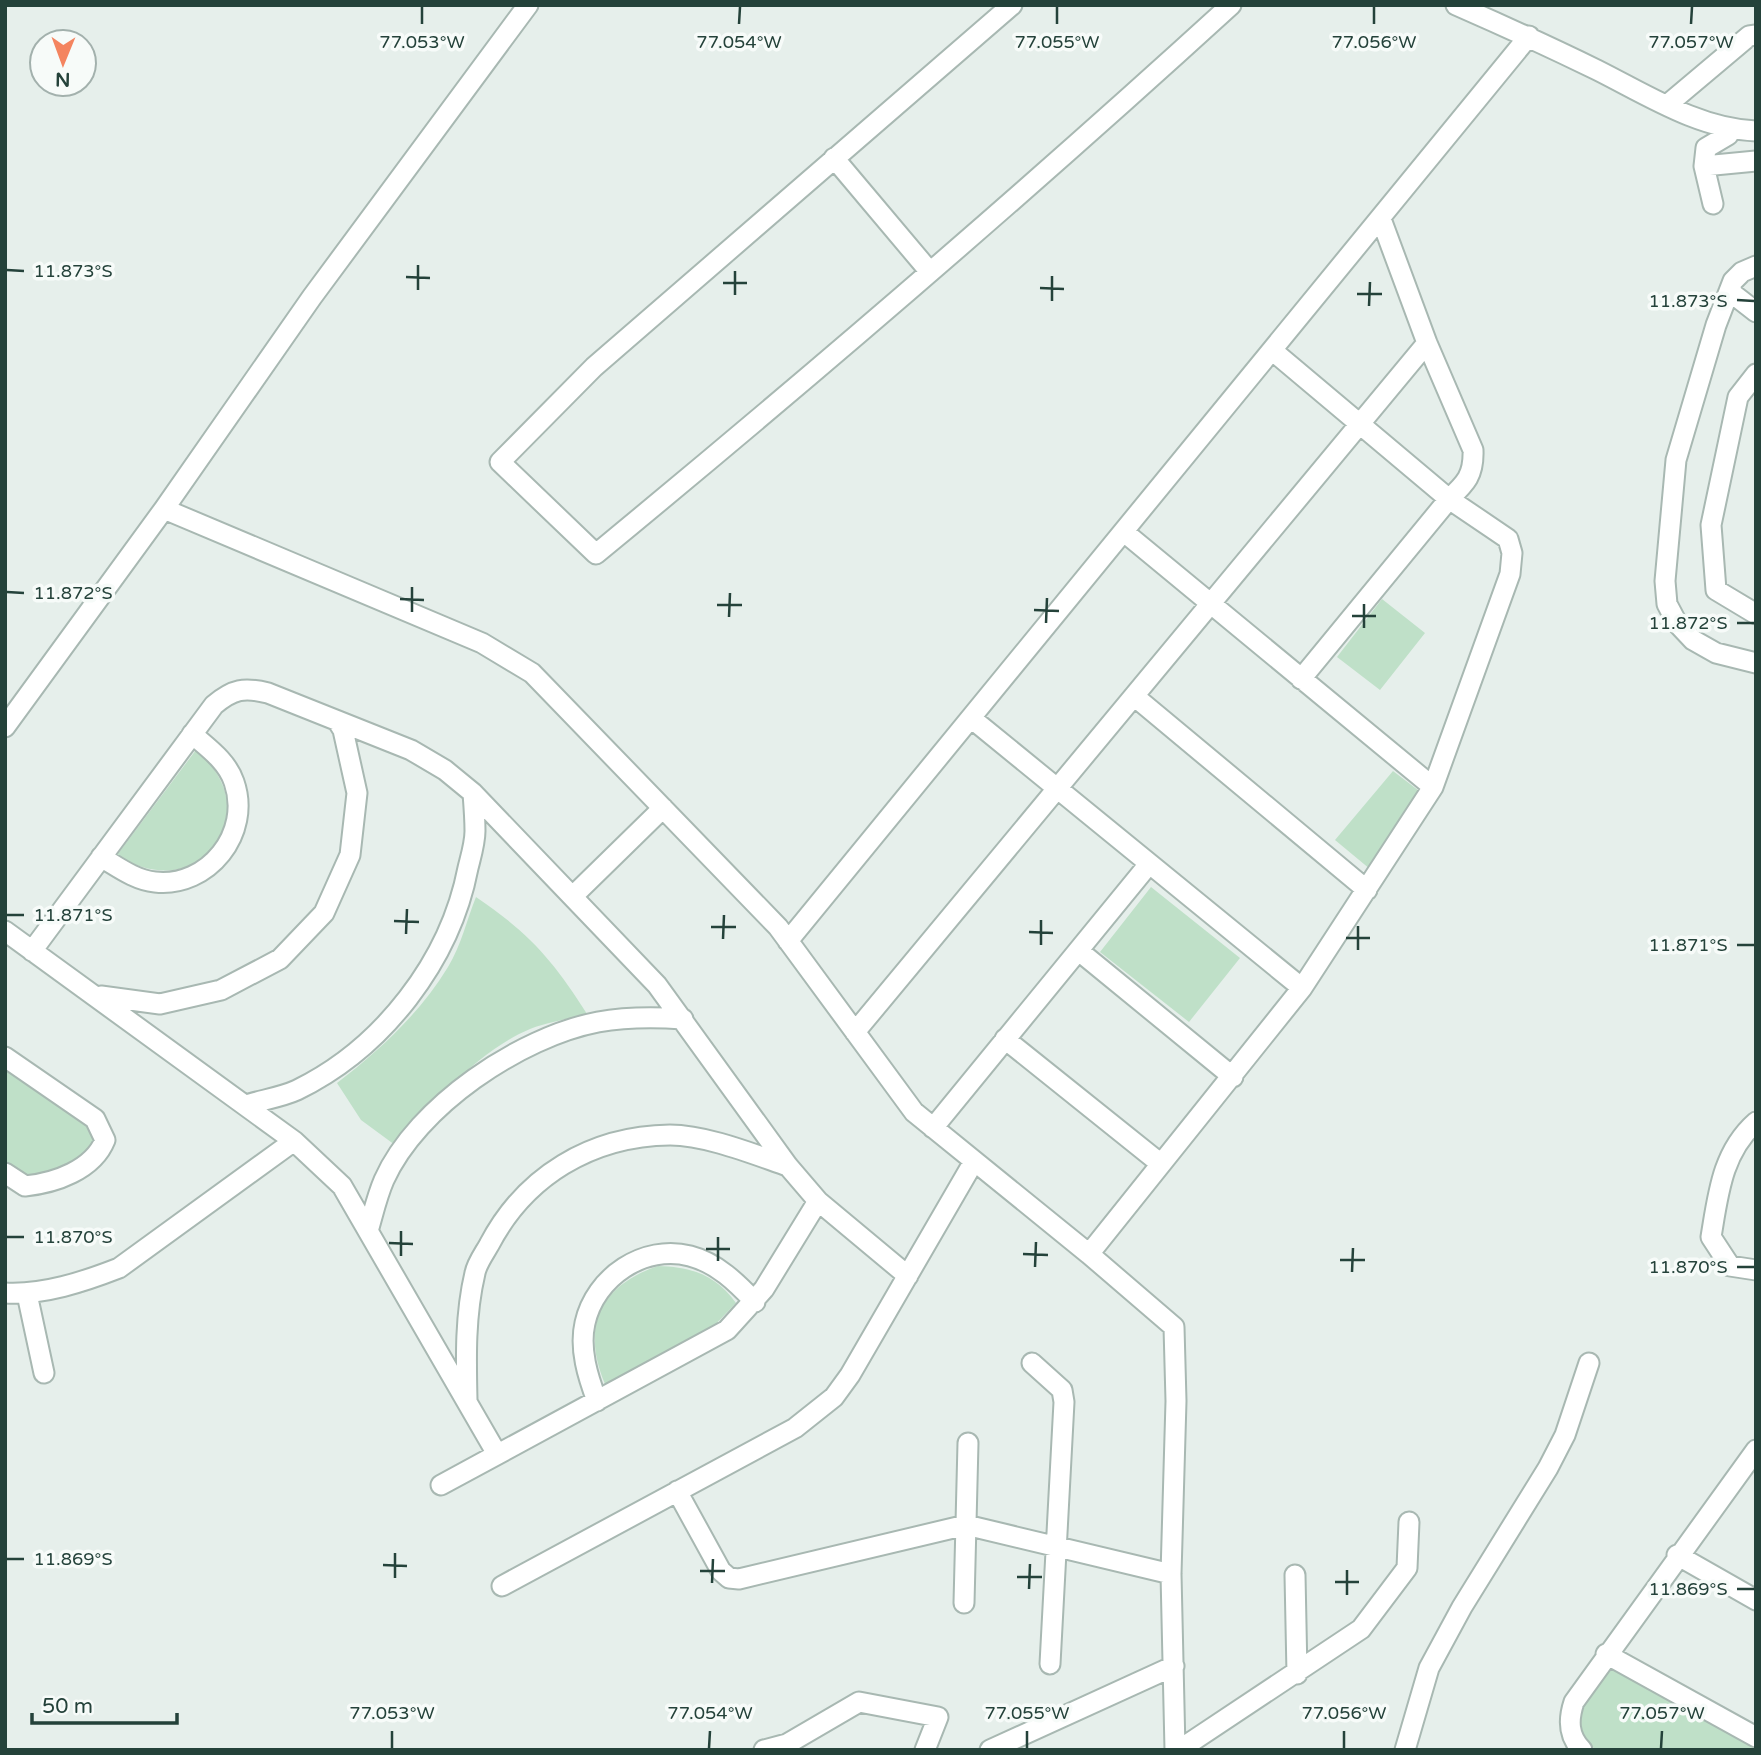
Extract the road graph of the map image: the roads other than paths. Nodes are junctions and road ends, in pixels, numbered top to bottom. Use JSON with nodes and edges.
{"nodes":[{"id":1,"x":528,"y":5,"type":"edge"},
{"id":2,"x":1012,"y":5,"type":"edge"},
{"id":3,"x":1231,"y":5,"type":"edge"},
{"id":4,"x":1456,"y":5,"type":"edge"},
{"id":5,"x":1756,"y":35,"type":"edge"},
{"id":6,"x":1529,"y":36,"type":"junction"},
{"id":7,"x":1667,"y":105,"type":"junction"},
{"id":8,"x":1728,"y":130,"type":"junction"},
{"id":9,"x":1756,"y":131,"type":"edge"},
{"id":10,"x":834,"y":158,"type":"junction"},
{"id":11,"x":1756,"y":162,"type":"edge"},
{"id":12,"x":1704,"y":166,"type":"junction"},
{"id":13,"x":1713,"y":204,"type":"dead end"},
{"id":14,"x":1381,"y":219,"type":"junction"},
{"id":15,"x":1756,"y":266,"type":"edge"},
{"id":16,"x":930,"y":272,"type":"junction"},
{"id":17,"x":1729,"y":291,"type":"junction"},
{"id":18,"x":1756,"y":312,"type":"edge"},
{"id":19,"x":1427,"y":343,"type":"junction"},
{"id":20,"x":1273,"y":351,"type":"junction"},
{"id":21,"x":1756,"y":374,"type":"edge"},
{"id":22,"x":1360,"y":424,"type":"junction"},
{"id":23,"x":1449,"y":499,"type":"junction"},
{"id":24,"x":164,"y":509,"type":"junction"},
{"id":25,"x":1124,"y":532,"type":"junction"},
{"id":26,"x":1210,"y":604,"type":"junction"},
{"id":27,"x":1756,"y":614,"type":"edge"},
{"id":28,"x":1756,"y":663,"type":"edge"},
{"id":29,"x":1301,"y":679,"type":"junction"},
{"id":30,"x":1134,"y":696,"type":"junction"},
{"id":31,"x":971,"y":718,"type":"junction"},
{"id":32,"x":338,"y":722,"type":"junction"},
{"id":33,"x":5,"y":727,"type":"edge"},
{"id":34,"x":192,"y":734,"type":"junction"},
{"id":35,"x":1433,"y":787,"type":"junction"},
{"id":36,"x":1057,"y":789,"type":"junction"},
{"id":37,"x":473,"y":793,"type":"junction"},
{"id":38,"x":663,"y":808,"type":"junction"},
{"id":39,"x":102,"y":857,"type":"junction"},
{"id":40,"x":1149,"y":864,"type":"junction"},
{"id":41,"x":1367,"y":890,"type":"junction"},
{"id":42,"x":573,"y":896,"type":"junction"},
{"id":43,"x":5,"y":931,"type":"edge"},
{"id":44,"x":788,"y":941,"type":"junction"},
{"id":45,"x":32,"y":951,"type":"junction"},
{"id":46,"x":1079,"y":951,"type":"junction"},
{"id":47,"x":1302,"y":988,"type":"junction"},
{"id":48,"x":93,"y":994,"type":"junction"},
{"id":49,"x":683,"y":1019,"type":"junction"},
{"id":50,"x":855,"y":1032,"type":"junction"},
{"id":51,"x":1005,"y":1039,"type":"junction"},
{"id":52,"x":5,"y":1058,"type":"edge"},
{"id":53,"x":1233,"y":1077,"type":"junction"},
{"id":54,"x":246,"y":1105,"type":"junction"},
{"id":55,"x":1756,"y":1122,"type":"edge"},
{"id":56,"x":933,"y":1128,"type":"junction"},
{"id":57,"x":295,"y":1141,"type":"junction"},
{"id":58,"x":974,"y":1163,"type":"junction"},
{"id":59,"x":1161,"y":1164,"type":"junction"},
{"id":60,"x":788,"y":1166,"type":"junction"},
{"id":61,"x":5,"y":1173,"type":"edge"},
{"id":62,"x":818,"y":1201,"type":"junction"},
{"id":63,"x":368,"y":1231,"type":"junction"},
{"id":64,"x":1089,"y":1254,"type":"junction"},
{"id":65,"x":1756,"y":1270,"type":"edge"},
{"id":66,"x":908,"y":1276,"type":"junction"},
{"id":67,"x":5,"y":1293,"type":"edge"},
{"id":68,"x":27,"y":1294,"type":"junction"},
{"id":69,"x":755,"y":1302,"type":"junction"},
{"id":70,"x":1032,"y":1363,"type":"dead end"},
{"id":71,"x":1589,"y":1363,"type":"dead end"},
{"id":72,"x":44,"y":1373,"type":"dead end"},
{"id":73,"x":597,"y":1401,"type":"junction"},
{"id":74,"x":468,"y":1404,"type":"junction"},
{"id":75,"x":968,"y":1443,"type":"dead end"},
{"id":76,"x":496,"y":1454,"type":"junction"},
{"id":77,"x":1754,"y":1456,"type":"edge"},
{"id":78,"x":441,"y":1485,"type":"dead end"},
{"id":79,"x":677,"y":1491,"type":"junction"},
{"id":80,"x":1409,"y":1522,"type":"dead end"},
{"id":81,"x":966,"y":1525,"type":"junction"},
{"id":82,"x":1058,"y":1547,"type":"junction"},
{"id":83,"x":1677,"y":1556,"type":"junction"},
{"id":84,"x":1171,"y":1574,"type":"junction"},
{"id":85,"x":1295,"y":1575,"type":"dead end"},
{"id":86,"x":502,"y":1586,"type":"dead end"},
{"id":87,"x":1756,"y":1600,"type":"edge"},
{"id":88,"x":964,"y":1603,"type":"dead end"},
{"id":89,"x":1606,"y":1654,"type":"junction"},
{"id":90,"x":1050,"y":1664,"type":"dead end"},
{"id":91,"x":1174,"y":1666,"type":"junction"},
{"id":92,"x":1297,"y":1675,"type":"junction"},
{"id":93,"x":1756,"y":1737,"type":"edge"},
{"id":94,"x":764,"y":1750,"type":"edge"},
{"id":95,"x":925,"y":1750,"type":"edge"},
{"id":96,"x":990,"y":1750,"type":"edge"},
{"id":97,"x":1177,"y":1750,"type":"edge"},
{"id":98,"x":1405,"y":1750,"type":"edge"},
{"id":99,"x":1582,"y":1750,"type":"edge"}],
"edges":[{"from":1,"to":24,"type":"street"},
{"from":2,"to":10,"type":"street"},
{"from":3,"to":16,"type":"street"},
{"from":4,"to":6,"type":"street"},
{"from":5,"to":7,"type":"street"},
{"from":6,"to":7,"type":"street"},
{"from":6,"to":14,"type":"street"},
{"from":7,"to":8,"type":"street"},
{"from":8,"to":9,"type":"street"},
{"from":8,"to":12,"type":"street"},
{"from":10,"to":16,"type":"street"},
{"from":10,"to":16,"type":"street"},
{"from":11,"to":12,"type":"street"},
{"from":12,"to":13,"type":"street"},
{"from":14,"to":19,"type":"street"},
{"from":14,"to":20,"type":"street"},
{"from":15,"to":17,"type":"street"},
{"from":17,"to":18,"type":"street"},
{"from":17,"to":28,"type":"street"},
{"from":19,"to":22,"type":"street"},
{"from":19,"to":23,"type":"street"},
{"from":20,"to":22,"type":"street"},
{"from":20,"to":25,"type":"street"},
{"from":21,"to":27,"type":"street"},
{"from":22,"to":23,"type":"street"},
{"from":22,"to":26,"type":"street"},
{"from":23,"to":29,"type":"street"},
{"from":23,"to":35,"type":"street"},
{"from":24,"to":33,"type":"street"},
{"from":24,"to":38,"type":"street"},
{"from":25,"to":26,"type":"street"},
{"from":25,"to":31,"type":"street"},
{"from":26,"to":29,"type":"street"},
{"from":26,"to":30,"type":"street"},
{"from":29,"to":35,"type":"street"},
{"from":30,"to":36,"type":"street"},
{"from":30,"to":41,"type":"street"},
{"from":31,"to":36,"type":"street"},
{"from":31,"to":44,"type":"street"},
{"from":32,"to":34,"type":"street"},
{"from":32,"to":37,"type":"street"},
{"from":32,"to":48,"type":"street"},
{"from":34,"to":39,"type":"street"},
{"from":34,"to":39,"type":"street"},
{"from":35,"to":41,"type":"street"},
{"from":36,"to":40,"type":"street"},
{"from":36,"to":50,"type":"street"},
{"from":37,"to":42,"type":"street"},
{"from":37,"to":54,"type":"street"},
{"from":38,"to":42,"type":"street"},
{"from":38,"to":44,"type":"street"},
{"from":39,"to":45,"type":"street"},
{"from":40,"to":46,"type":"street"},
{"from":40,"to":47,"type":"street"},
{"from":41,"to":47,"type":"street"},
{"from":42,"to":49,"type":"street"},
{"from":43,"to":45,"type":"street"},
{"from":44,"to":50,"type":"street"},
{"from":45,"to":48,"type":"street"},
{"from":46,"to":51,"type":"street"},
{"from":46,"to":53,"type":"street"},
{"from":47,"to":53,"type":"street"},
{"from":48,"to":54,"type":"street"},
{"from":49,"to":60,"type":"street"},
{"from":49,"to":63,"type":"street"},
{"from":50,"to":56,"type":"street"},
{"from":51,"to":56,"type":"street"},
{"from":51,"to":59,"type":"street"},
{"from":52,"to":61,"type":"street"},
{"from":53,"to":59,"type":"street"},
{"from":54,"to":57,"type":"street"},
{"from":55,"to":65,"type":"street"},
{"from":56,"to":58,"type":"street"},
{"from":57,"to":63,"type":"street"},
{"from":57,"to":68,"type":"street"},
{"from":58,"to":64,"type":"street"},
{"from":58,"to":66,"type":"street"},
{"from":59,"to":64,"type":"street"},
{"from":60,"to":62,"type":"street"},
{"from":60,"to":74,"type":"street"},
{"from":62,"to":66,"type":"street"},
{"from":62,"to":69,"type":"street"},
{"from":63,"to":74,"type":"street"},
{"from":64,"to":84,"type":"street"},
{"from":66,"to":79,"type":"street"},
{"from":67,"to":68,"type":"street"},
{"from":68,"to":72,"type":"street"},
{"from":69,"to":73,"type":"street"},
{"from":69,"to":73,"type":"street"},
{"from":70,"to":82,"type":"street"},
{"from":71,"to":98,"type":"street"},
{"from":73,"to":76,"type":"street"},
{"from":74,"to":76,"type":"street"},
{"from":75,"to":81,"type":"street"},
{"from":76,"to":78,"type":"street"},
{"from":77,"to":83,"type":"street"},
{"from":79,"to":81,"type":"street"},
{"from":79,"to":86,"type":"street"},
{"from":80,"to":92,"type":"street"},
{"from":81,"to":82,"type":"street"},
{"from":81,"to":88,"type":"street"},
{"from":82,"to":84,"type":"street"},
{"from":82,"to":90,"type":"street"},
{"from":83,"to":87,"type":"street"},
{"from":83,"to":89,"type":"street"},
{"from":84,"to":91,"type":"street"},
{"from":85,"to":92,"type":"street"},
{"from":89,"to":93,"type":"street"},
{"from":89,"to":99,"type":"street"},
{"from":91,"to":96,"type":"street"},
{"from":91,"to":97,"type":"street"},
{"from":92,"to":97,"type":"street"},
{"from":94,"to":95,"type":"street"}]}
